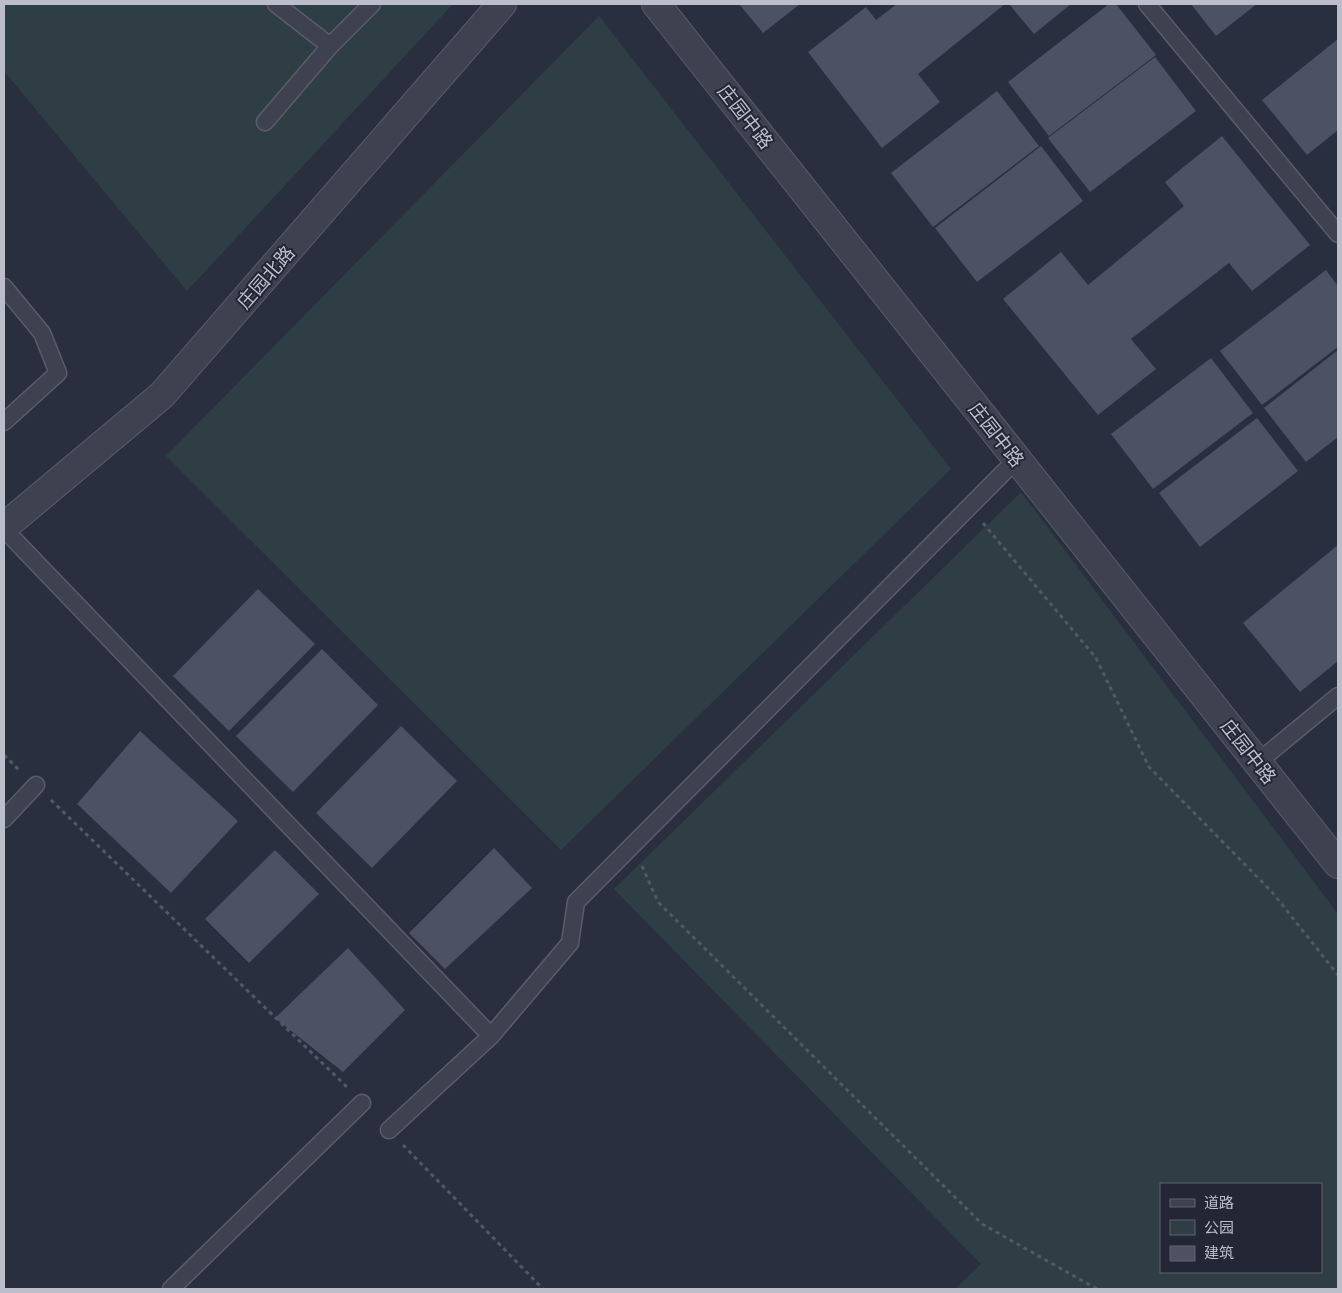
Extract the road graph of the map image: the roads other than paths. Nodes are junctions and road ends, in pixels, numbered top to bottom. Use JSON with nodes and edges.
{"nodes":[{"id":1,"x":276,"y":4,"type":"edge"},
{"id":2,"x":372,"y":4,"type":"edge"},
{"id":3,"x":502,"y":4,"type":"edge"},
{"id":4,"x":656,"y":4,"type":"edge"},
{"id":5,"x":1147,"y":4,"type":"edge"},
{"id":6,"x":330,"y":46,"type":"junction"},
{"id":7,"x":265,"y":122,"type":"dead end"},
{"id":8,"x":1338,"y":234,"type":"edge"},
{"id":9,"x":4,"y":287,"type":"edge"},
{"id":10,"x":4,"y":422,"type":"edge"},
{"id":11,"x":1017,"y":459,"type":"junction"},
{"id":12,"x":4,"y":528,"type":"edge"},
{"id":13,"x":1338,"y":696,"type":"edge"},
{"id":14,"x":1258,"y":762,"type":"junction"},
{"id":15,"x":36,"y":786,"type":"road end"},
{"id":16,"x":4,"y":819,"type":"edge"},
{"id":17,"x":1338,"y":864,"type":"edge"},
{"id":18,"x":492,"y":1036,"type":"junction"},
{"id":19,"x":362,"y":1103,"type":"road end"},
{"id":20,"x":389,"y":1130,"type":"road end"},
{"id":21,"x":171,"y":1289,"type":"edge"}],
"edges":[{"from":1,"to":6,"type":"lane"},
{"from":2,"to":6,"type":"lane"},
{"from":3,"to":12,"type":"street","name":"庄园北路"},
{"from":4,"to":11,"type":"street","name":"庄园中路"},
{"from":5,"to":8,"type":"lane"},
{"from":6,"to":7,"type":"lane"},
{"from":9,"to":10,"type":"lane"},
{"from":11,"to":14,"type":"street","name":"庄园中路"},
{"from":11,"to":18,"type":"lane"},
{"from":12,"to":18,"type":"lane"},
{"from":13,"to":14,"type":"lane"},
{"from":14,"to":17,"type":"street","name":"庄园中路"},
{"from":15,"to":16,"type":"lane"},
{"from":18,"to":20,"type":"lane"},
{"from":19,"to":21,"type":"lane"}]}
